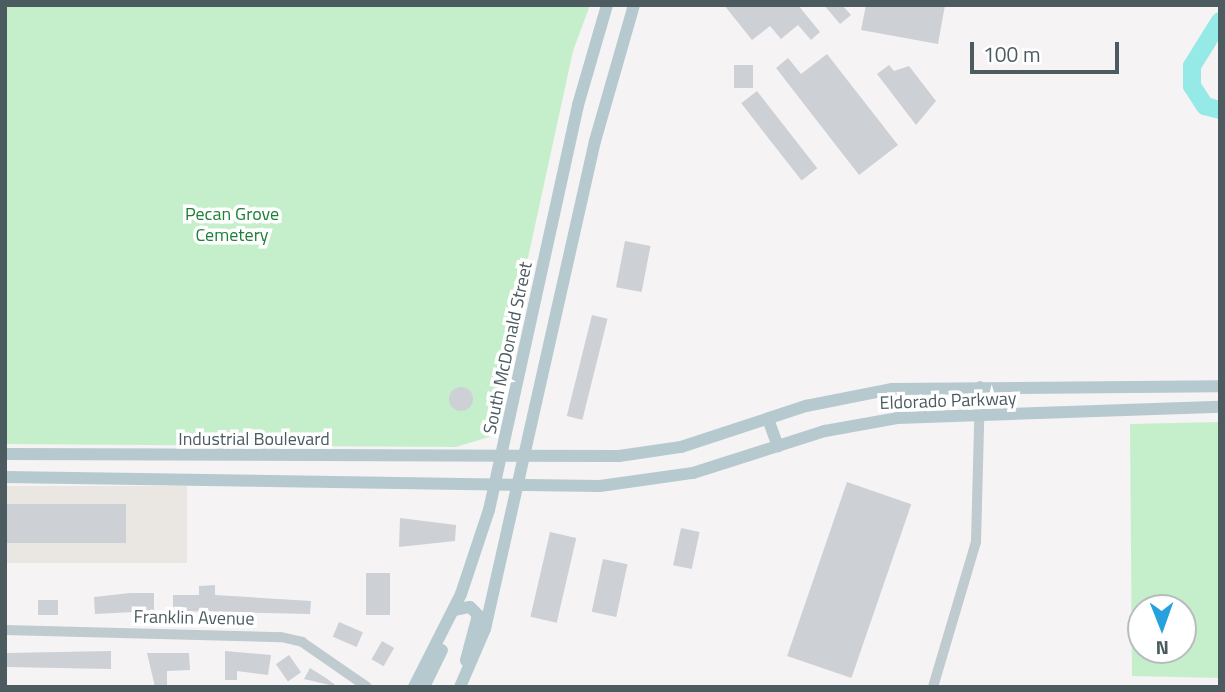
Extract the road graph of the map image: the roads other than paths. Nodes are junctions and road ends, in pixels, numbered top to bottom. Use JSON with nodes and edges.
{"nodes":[{"id":1,"x":607,"y":5,"type":"edge"},
{"id":2,"x":634,"y":5,"type":"edge"},
{"id":3,"x":538,"y":295,"type":"junction"},
{"id":4,"x":560,"y":299,"type":"junction"},
{"id":5,"x":524,"y":368,"type":"junction"},
{"id":6,"x":544,"y":368,"type":"junction"},
{"id":7,"x":980,"y":386,"type":"junction"},
{"id":8,"x":1220,"y":386,"type":"edge"},
{"id":9,"x":1220,"y":407,"type":"edge"},
{"id":10,"x":981,"y":416,"type":"junction"},
{"id":11,"x":768,"y":419,"type":"junction"},
{"id":12,"x":778,"y":446,"type":"junction"},
{"id":13,"x":5,"y":454,"type":"edge"},
{"id":14,"x":96,"y":456,"type":"junction"},
{"id":15,"x":168,"y":456,"type":"junction"},
{"id":16,"x":524,"y":457,"type":"junction"},
{"id":17,"x":503,"y":458,"type":"junction"},
{"id":18,"x":5,"y":477,"type":"edge"},
{"id":19,"x":96,"y":480,"type":"junction"},
{"id":20,"x":169,"y":481,"type":"junction"},
{"id":21,"x":496,"y":483,"type":"junction"},
{"id":22,"x":518,"y":486,"type":"junction"},
{"id":23,"x":454,"y":610,"type":"junction"},
{"id":24,"x":445,"y":629,"type":"junction"},
{"id":25,"x":5,"y":630,"type":"edge"},
{"id":26,"x":463,"y":682,"type":"edge"},
{"id":27,"x":367,"y":687,"type":"edge"},
{"id":28,"x":414,"y":687,"type":"edge"},
{"id":29,"x":424,"y":687,"type":"edge"},
{"id":30,"x":933,"y":687,"type":"edge"}],
"edges":[{"from":1,"to":3,"type":"main road","name":"South McDonald Street"},
{"from":2,"to":4,"type":"main road"},
{"from":3,"to":4,"type":"main road"},
{"from":3,"to":5,"type":"main road","name":"South McDonald Street"},
{"from":4,"to":6,"type":"main road"},
{"from":5,"to":6,"type":"main road"},
{"from":5,"to":17,"type":"main road","name":"South McDonald Street"},
{"from":6,"to":16,"type":"main road"},
{"from":7,"to":8,"type":"main road","name":"Eldorado Parkway"},
{"from":7,"to":10,"type":"street"},
{"from":7,"to":11,"type":"main road","name":"Eldorado Parkway"},
{"from":9,"to":10,"type":"main road","name":"Eldorado Parkway"},
{"from":10,"to":12,"type":"main road","name":"Eldorado Parkway"},
{"from":10,"to":30,"type":"street"},
{"from":11,"to":12,"type":"main road"},
{"from":11,"to":16,"type":"main road","name":"Eldorado Parkway"},
{"from":12,"to":22,"type":"main road","name":"Eldorado Parkway"},
{"from":13,"to":14,"type":"main road","name":"Industrial Boulevard"},
{"from":14,"to":15,"type":"main road","name":"Industrial Boulevard"},
{"from":14,"to":19,"type":"main road"},
{"from":15,"to":17,"type":"main road","name":"Industrial Boulevard"},
{"from":15,"to":20,"type":"main road"},
{"from":16,"to":17,"type":"main road","name":"Industrial Boulevard"},
{"from":16,"to":22,"type":"main road"},
{"from":17,"to":21,"type":"main road","name":"South McDonald Street"},
{"from":18,"to":19,"type":"main road"},
{"from":19,"to":20,"type":"main road"},
{"from":20,"to":21,"type":"main road"},
{"from":21,"to":22,"type":"main road","name":"Eldorado Parkway"},
{"from":21,"to":23,"type":"main road","name":"South McDonald Street"},
{"from":22,"to":26,"type":"main road"},
{"from":23,"to":24,"type":"main road","name":"South McDonald Street"},
{"from":23,"to":26,"type":"main road"},
{"from":24,"to":28,"type":"main road","name":"South McDonald Street"},
{"from":24,"to":29,"type":"main road"},
{"from":25,"to":27,"type":"street","name":"Franklin Avenue"}]}
